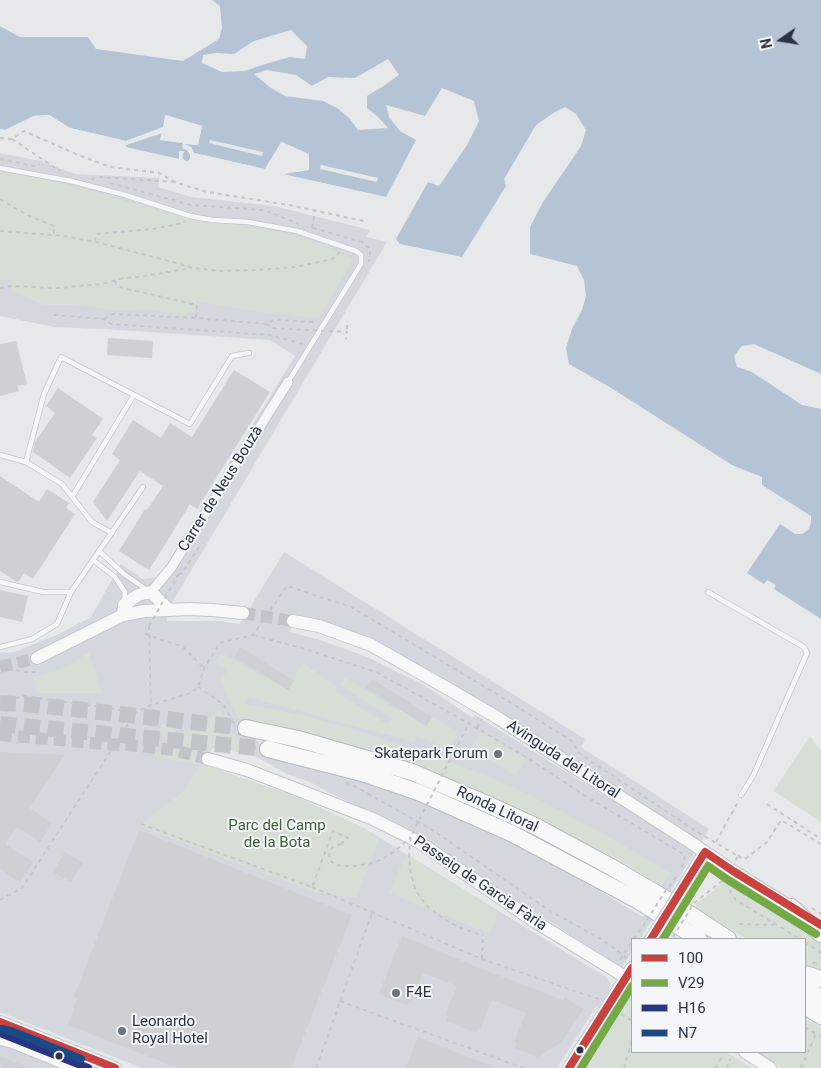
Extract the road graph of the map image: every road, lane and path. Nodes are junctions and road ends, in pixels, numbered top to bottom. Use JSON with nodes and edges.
{"nodes":[{"id":1,"x":0,"y":138,"type":"edge"},
{"id":2,"x":12,"y":138,"type":"junction"},
{"id":3,"x":0,"y":159,"type":"edge"},
{"id":4,"x":0,"y":168,"type":"edge"},
{"id":5,"x":43,"y":168,"type":"dead end"},
{"id":6,"x":52,"y":170,"type":"dead end"},
{"id":7,"x":100,"y":181,"type":"dead end"},
{"id":8,"x":110,"y":183,"type":"dead end"},
{"id":9,"x":177,"y":183,"type":"junction"},
{"id":10,"x":0,"y":199,"type":"edge"},
{"id":11,"x":315,"y":211,"type":"junction"},
{"id":12,"x":190,"y":216,"type":"junction"},
{"id":13,"x":364,"y":220,"type":"dead end"},
{"id":14,"x":312,"y":228,"type":"junction"},
{"id":15,"x":0,"y":231,"type":"edge"},
{"id":16,"x":54,"y":235,"type":"junction"},
{"id":17,"x":94,"y":242,"type":"junction"},
{"id":18,"x":346,"y":247,"type":"junction"},
{"id":19,"x":365,"y":267,"type":"dead end"},
{"id":20,"x":195,"y":268,"type":"junction"},
{"id":21,"x":115,"y":280,"type":"junction"},
{"id":22,"x":0,"y":288,"type":"edge"},
{"id":23,"x":54,"y":315,"type":"dead end"},
{"id":24,"x":196,"y":318,"type":"junction"},
{"id":25,"x":104,"y":319,"type":"junction"},
{"id":26,"x":310,"y":321,"type":"dead end"},
{"id":27,"x":266,"y":324,"type":"junction"},
{"id":28,"x":347,"y":325,"type":"dead end"},
{"id":29,"x":327,"y":330,"type":"dead end"},
{"id":30,"x":347,"y":332,"type":"junction"},
{"id":31,"x":324,"y":337,"type":"dead end"},
{"id":32,"x":346,"y":339,"type":"dead end"},
{"id":33,"x":310,"y":348,"type":"junction"},
{"id":34,"x":250,"y":353,"type":"dead end"},
{"id":35,"x":288,"y":382,"type":"joint"},
{"id":36,"x":134,"y":395,"type":"junction"},
{"id":37,"x":0,"y":455,"type":"edge"},
{"id":38,"x":26,"y":462,"type":"junction"},
{"id":39,"x":143,"y":487,"type":"dead end"},
{"id":40,"x":72,"y":496,"type":"junction"},
{"id":41,"x":112,"y":533,"type":"junction"},
{"id":42,"x":201,"y":544,"type":"dead end"},
{"id":43,"x":99,"y":551,"type":"junction"},
{"id":44,"x":93,"y":560,"type":"junction"},
{"id":45,"x":0,"y":582,"type":"edge"},
{"id":46,"x":71,"y":592,"type":"junction"},
{"id":47,"x":150,"y":592,"type":"junction"},
{"id":48,"x":708,"y":592,"type":"dead end"},
{"id":49,"x":168,"y":609,"type":"junction"},
{"id":50,"x":124,"y":610,"type":"junction"},
{"id":51,"x":243,"y":613,"type":"tunnel mouth"},
{"id":52,"x":293,"y":621,"type":"tunnel mouth"},
{"id":53,"x":145,"y":634,"type":"dead end"},
{"id":54,"x":253,"y":635,"type":"junction"},
{"id":55,"x":150,"y":636,"type":"junction"},
{"id":56,"x":0,"y":647,"type":"edge"},
{"id":57,"x":37,"y":658,"type":"tunnel mouth"},
{"id":58,"x":0,"y":668,"type":"edge"},
{"id":59,"x":204,"y":668,"type":"junction"},
{"id":60,"x":40,"y":672,"type":"dead end"},
{"id":61,"x":0,"y":703,"type":"edge"},
{"id":62,"x":151,"y":705,"type":"junction"},
{"id":63,"x":136,"y":712,"type":"junction"},
{"id":64,"x":482,"y":719,"type":"dead end"},
{"id":65,"x":469,"y":723,"type":"junction"},
{"id":66,"x":246,"y":728,"type":"tunnel mouth"},
{"id":67,"x":477,"y":728,"type":"junction"},
{"id":68,"x":268,"y":748,"type":"tunnel mouth"},
{"id":69,"x":208,"y":758,"type":"tunnel mouth"},
{"id":70,"x":741,"y":795,"type":"joint"},
{"id":71,"x":766,"y":804,"type":"dead end"},
{"id":72,"x":141,"y":824,"type":"dead end"},
{"id":73,"x":411,"y":836,"type":"junction"},
{"id":74,"x":719,"y":837,"type":"dead end"},
{"id":75,"x":821,"y":839,"type":"edge"},
{"id":76,"x":821,"y":844,"type":"edge"},
{"id":77,"x":706,"y":852,"type":"junction"},
{"id":78,"x":738,"y":856,"type":"junction"},
{"id":79,"x":735,"y":861,"type":"dead end"},
{"id":80,"x":721,"y":874,"type":"dead end"},
{"id":81,"x":726,"y":878,"type":"junction"},
{"id":82,"x":312,"y":887,"type":"junction"},
{"id":83,"x":0,"y":900,"type":"edge"},
{"id":84,"x":791,"y":908,"type":"junction"},
{"id":85,"x":372,"y":913,"type":"junction"},
{"id":86,"x":739,"y":924,"type":"dead end"},
{"id":87,"x":777,"y":925,"type":"junction"},
{"id":88,"x":821,"y":925,"type":"edge"},
{"id":89,"x":821,"y":934,"type":"edge"},
{"id":90,"x":673,"y":937,"type":"dead end"},
{"id":91,"x":634,"y":938,"type":"edge"},
{"id":92,"x":652,"y":938,"type":"edge"},
{"id":93,"x":697,"y":938,"type":"edge"},
{"id":94,"x":726,"y":938,"type":"edge"},
{"id":95,"x":798,"y":938,"type":"edge"},
{"id":96,"x":631,"y":943,"type":"edge"},
{"id":97,"x":806,"y":943,"type":"edge"},
{"id":98,"x":821,"y":953,"type":"edge"},
{"id":99,"x":482,"y":959,"type":"junction"},
{"id":100,"x":617,"y":965,"type":"dead end"},
{"id":101,"x":806,"y":974,"type":"edge"},
{"id":102,"x":630,"y":976,"type":"edge"},
{"id":103,"x":821,"y":980,"type":"edge"},
{"id":104,"x":806,"y":989,"type":"edge"},
{"id":105,"x":821,"y":998,"type":"edge"},
{"id":106,"x":598,"y":999,"type":"dead end"},
{"id":107,"x":340,"y":1001,"type":"junction"},
{"id":108,"x":806,"y":1007,"type":"edge"},
{"id":109,"x":621,"y":1014,"type":"dead end"},
{"id":110,"x":821,"y":1016,"type":"edge"},
{"id":111,"x":631,"y":1020,"type":"edge"},
{"id":112,"x":0,"y":1022,"type":"edge"},
{"id":113,"x":806,"y":1028,"type":"edge"},
{"id":114,"x":816,"y":1034,"type":"junction"},
{"id":115,"x":821,"y":1037,"type":"edge"},
{"id":116,"x":0,"y":1039,"type":"edge"},
{"id":117,"x":631,"y":1044,"type":"edge"},
{"id":118,"x":747,"y":1053,"type":"edge"},
{"id":119,"x":724,"y":1055,"type":"dead end"},
{"id":120,"x":730,"y":1059,"type":"dead end"},
{"id":121,"x":77,"y":1068,"type":"edge"},
{"id":122,"x":115,"y":1068,"type":"edge"},
{"id":123,"x":316,"y":1068,"type":"edge"},
{"id":124,"x":523,"y":1068,"type":"edge"},
{"id":125,"x":569,"y":1068,"type":"edge"},
{"id":126,"x":624,"y":1068,"type":"edge"},
{"id":127,"x":715,"y":1068,"type":"edge"},
{"id":128,"x":726,"y":1068,"type":"edge"},
{"id":129,"x":770,"y":1068,"type":"edge"},
{"id":130,"x":801,"y":1068,"type":"edge"}],
"edges":[{"from":1,"to":2,"type":"path"},
{"from":2,"to":6,"type":"path"},
{"from":2,"to":9,"type":"path"},
{"from":3,"to":5,"type":"path"},
{"from":4,"to":12,"type":"lane"},
{"from":7,"to":9,"type":"path"},
{"from":8,"to":14,"type":"path"},
{"from":9,"to":11,"type":"path"},
{"from":10,"to":16,"type":"path"},
{"from":11,"to":13,"type":"path"},
{"from":11,"to":14,"type":"path"},
{"from":12,"to":17,"type":"path"},
{"from":12,"to":18,"type":"lane"},
{"from":14,"to":19,"type":"path"},
{"from":15,"to":16,"type":"path"},
{"from":16,"to":17,"type":"path"},
{"from":17,"to":20,"type":"path"},
{"from":18,"to":20,"type":"path"},
{"from":18,"to":33,"type":"lane"},
{"from":20,"to":21,"type":"path"},
{"from":21,"to":22,"type":"path"},
{"from":21,"to":24,"type":"path"},
{"from":23,"to":25,"type":"path"},
{"from":24,"to":25,"type":"path"},
{"from":24,"to":27,"type":"path"},
{"from":25,"to":33,"type":"path"},
{"from":26,"to":27,"type":"path"},
{"from":27,"to":30,"type":"path","bridge":true},
{"from":28,"to":30,"type":"path","bridge":true},
{"from":29,"to":31,"type":"path"},
{"from":30,"to":32,"type":"path","bridge":true},
{"from":33,"to":35,"type":"lane"},
{"from":34,"to":36,"type":"lane"},
{"from":35,"to":47,"type":"street","name":"Carrer de Neus Bouzà"},
{"from":36,"to":38,"type":"lane"},
{"from":36,"to":40,"type":"lane"},
{"from":37,"to":38,"type":"lane"},
{"from":38,"to":40,"type":"lane"},
{"from":39,"to":41,"type":"lane"},
{"from":40,"to":41,"type":"lane"},
{"from":41,"to":43,"type":"lane"},
{"from":42,"to":55,"type":"path","bridge":true},
{"from":43,"to":44,"type":"lane"},
{"from":43,"to":47,"type":"lane"},
{"from":44,"to":46,"type":"lane"},
{"from":44,"to":50,"type":"lane"},
{"from":45,"to":46,"type":"lane"},
{"from":46,"to":56,"type":"lane"},
{"from":47,"to":49,"type":"main road"},
{"from":47,"to":50,"type":"main road"},
{"from":48,"to":70,"type":"lane"},
{"from":49,"to":50,"type":"main road"},
{"from":49,"to":51,"type":"main road"},
{"from":50,"to":57,"type":"main road"},
{"from":52,"to":77,"type":"main road","name":"Avinguda del Litoral"},
{"from":53,"to":55,"type":"path"},
{"from":54,"to":59,"type":"path"},
{"from":54,"to":65,"type":"path","name":"Avinguda del Litoral"},
{"from":54,"to":78,"type":"path","name":"Avinguda del Litoral"},
{"from":55,"to":59,"type":"path"},
{"from":55,"to":62,"type":"path"},
{"from":58,"to":60,"type":"path"},
{"from":59,"to":62,"type":"path"},
{"from":61,"to":63,"type":"path"},
{"from":62,"to":63,"type":"path"},
{"from":63,"to":83,"type":"path"},
{"from":64,"to":67,"type":"path"},
{"from":65,"to":67,"type":"path","name":"Avinguda del Litoral"},
{"from":65,"to":73,"type":"path","bridge":true},
{"from":66,"to":94,"type":"highway","name":"Ronda Litoral"},
{"from":67,"to":91,"type":"path","name":"Avinguda del Litoral","bridge":true},
{"from":68,"to":93,"type":"highway","name":"Ronda Litoral"},
{"from":69,"to":102,"type":"main road","name":"Passeig de Garcia Fària"},
{"from":70,"to":74,"type":"path"},
{"from":71,"to":75,"type":"path"},
{"from":72,"to":82,"type":"path"},
{"from":73,"to":82,"type":"path","bridge":true},
{"from":73,"to":99,"type":"path","bridge":true},
{"from":76,"to":78,"type":"path"},
{"from":77,"to":84,"type":"main road","name":"Avinguda del Litoral"},
{"from":77,"to":92,"type":"main road","bridge":true},
{"from":78,"to":79,"type":"path"},
{"from":80,"to":81,"type":"path"},
{"from":81,"to":87,"type":"path"},
{"from":81,"to":90,"type":"path","bridge":true},
{"from":82,"to":85,"type":"path"},
{"from":84,"to":88,"type":"main road","name":"Avinguda del Litoral"},
{"from":84,"to":89,"type":"highway"},
{"from":85,"to":99,"type":"path"},
{"from":85,"to":107,"type":"path"},
{"from":86,"to":87,"type":"path"},
{"from":87,"to":95,"type":"path"},
{"from":96,"to":100,"type":"path"},
{"from":97,"to":98,"type":"path"},
{"from":99,"to":106,"type":"path"},
{"from":101,"to":103,"type":"highway"},
{"from":102,"to":125,"type":"main road"},
{"from":104,"to":105,"type":"highway"},
{"from":107,"to":123,"type":"path"},
{"from":107,"to":124,"type":"path"},
{"from":108,"to":110,"type":"highway"},
{"from":109,"to":111,"type":"path"},
{"from":112,"to":122,"type":"main road"},
{"from":113,"to":114,"type":"path"},
{"from":114,"to":115,"type":"path"},
{"from":114,"to":130,"type":"path"},
{"from":116,"to":121,"type":"main road"},
{"from":117,"to":126,"type":"path"},
{"from":118,"to":129,"type":"main road"},
{"from":119,"to":127,"type":"path"},
{"from":120,"to":128,"type":"path"}]}
